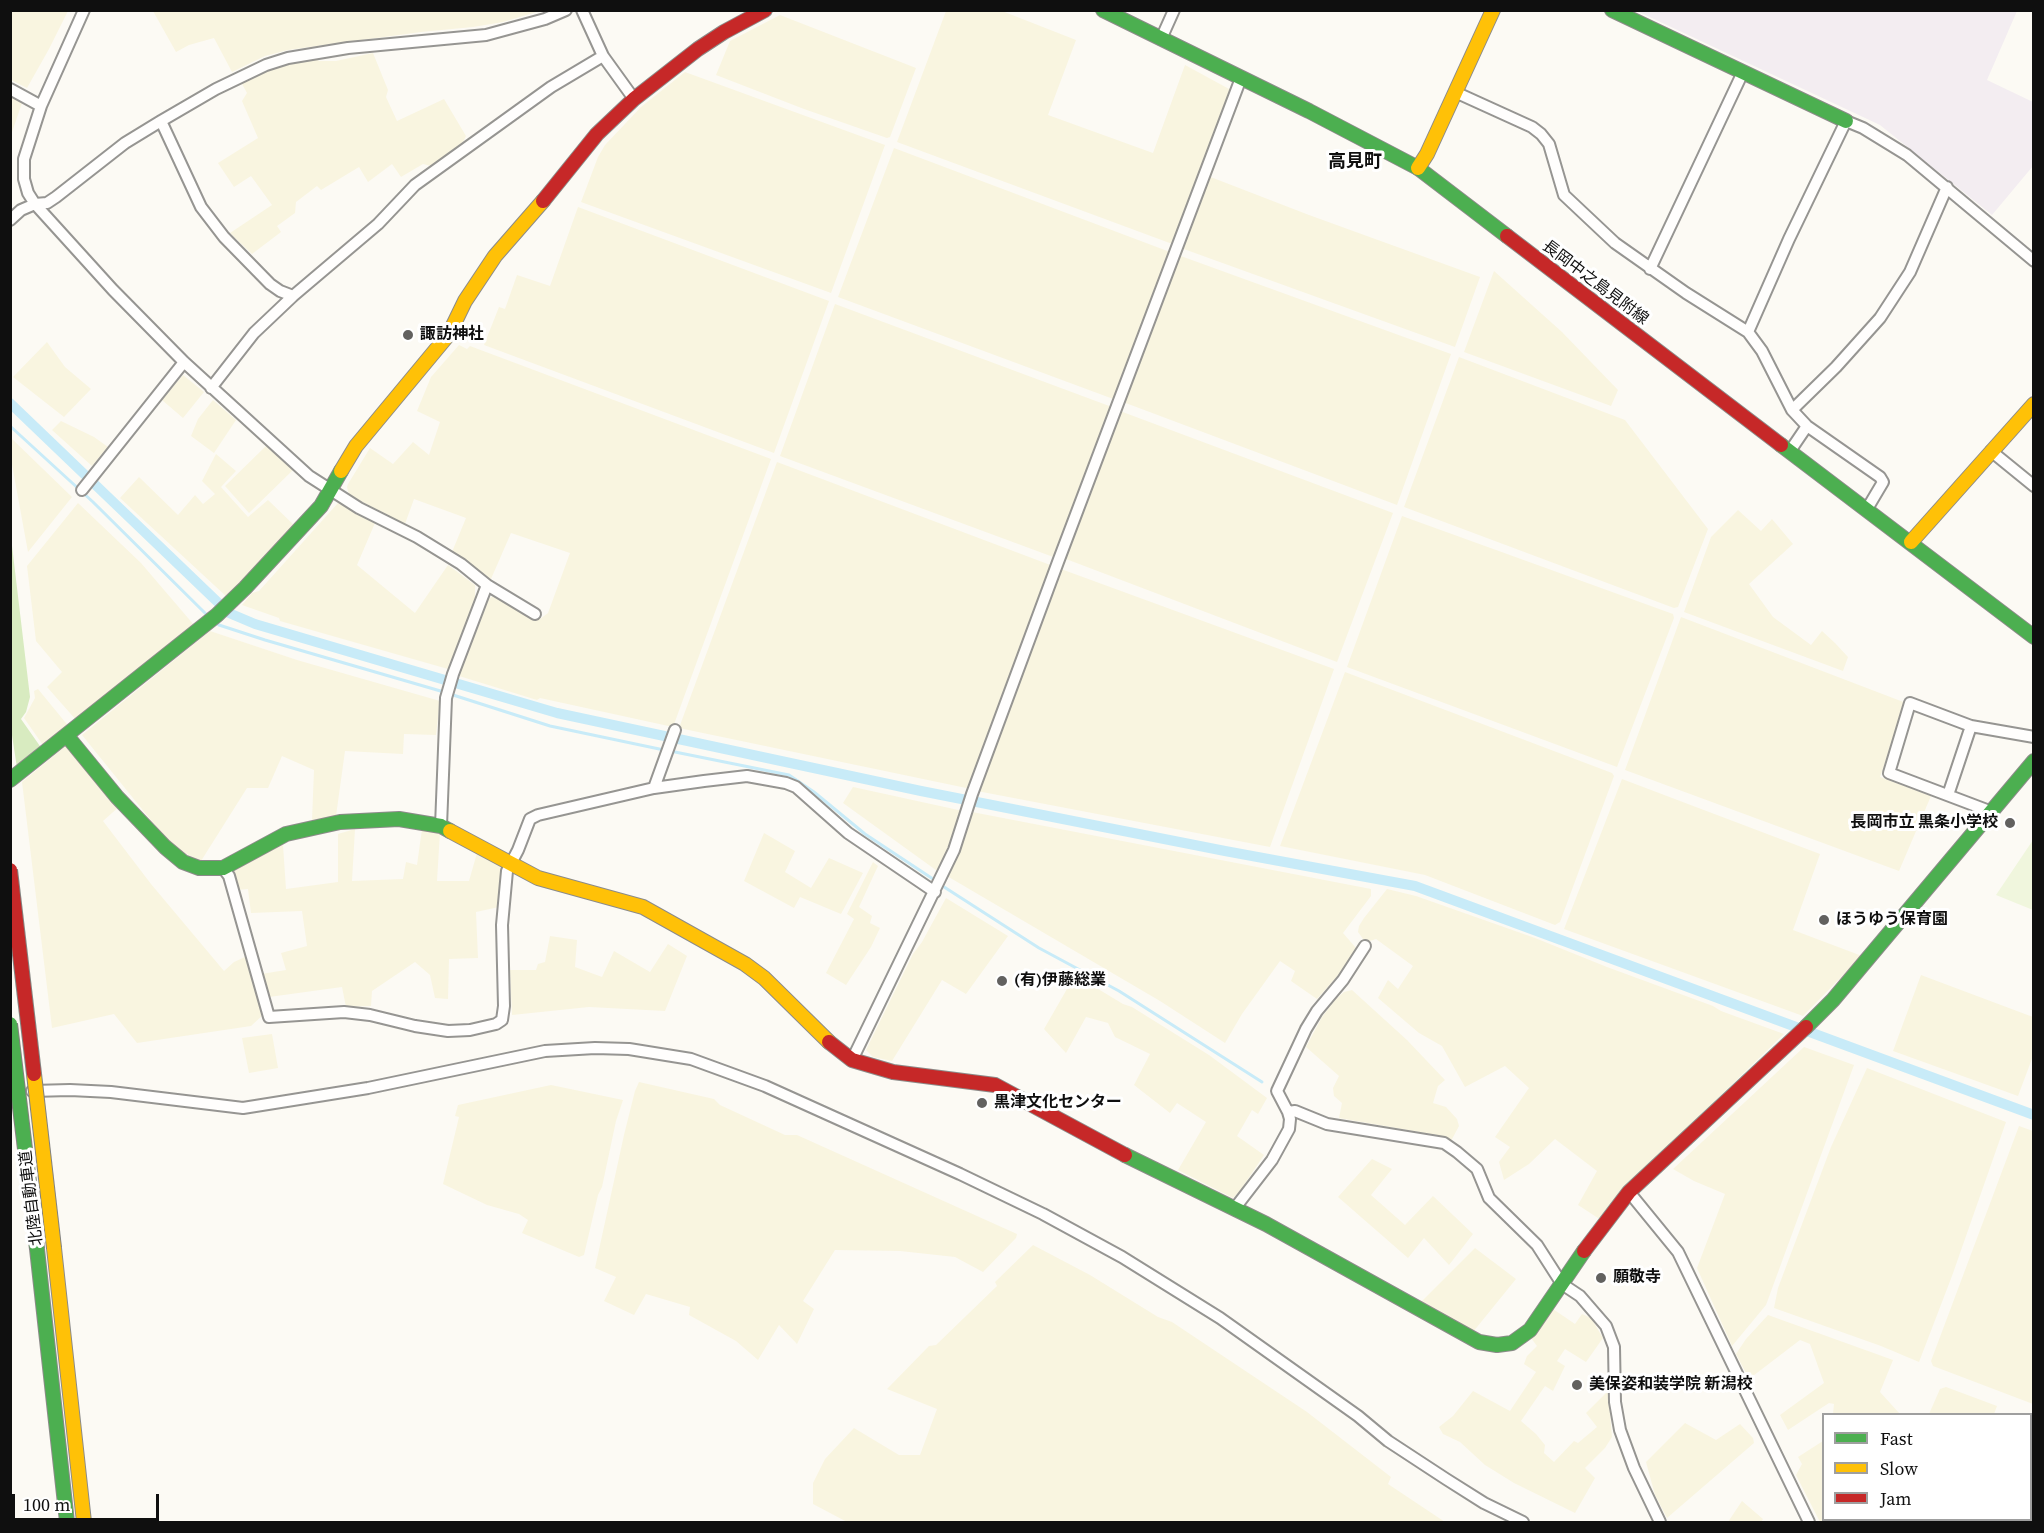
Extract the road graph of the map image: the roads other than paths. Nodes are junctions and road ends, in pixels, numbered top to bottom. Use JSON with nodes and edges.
{"nodes":[{"id":1,"x":84,"y":10,"type":"edge"},
{"id":2,"x":566,"y":10,"type":"edge"},
{"id":3,"x":582,"y":10,"type":"edge"},
{"id":4,"x":765,"y":10,"type":"edge"},
{"id":5,"x":1103,"y":10,"type":"edge"},
{"id":6,"x":1174,"y":10,"type":"edge"},
{"id":7,"x":1493,"y":10,"type":"edge"},
{"id":8,"x":1611,"y":10,"type":"edge"},
{"id":9,"x":1161,"y":39,"type":"junction"},
{"id":10,"x":603,"y":56,"type":"junction"},
{"id":11,"x":1743,"y":72,"type":"junction"},
{"id":12,"x":1241,"y":78,"type":"junction"},
{"id":13,"x":10,"y":89,"type":"edge"},
{"id":14,"x":1455,"y":92,"type":"junction"},
{"id":15,"x":634,"y":99,"type":"junction"},
{"id":16,"x":41,"y":106,"type":"junction"},
{"id":17,"x":161,"y":121,"type":"junction"},
{"id":18,"x":1846,"y":121,"type":"junction"},
{"id":19,"x":1418,"y":168,"type":"junction"},
{"id":20,"x":1947,"y":187,"type":"junction"},
{"id":21,"x":35,"y":204,"type":"junction"},
{"id":22,"x":10,"y":220,"type":"edge"},
{"id":23,"x":2034,"y":261,"type":"edge"},
{"id":24,"x":1650,"y":268,"type":"junction"},
{"id":25,"x":293,"y":296,"type":"junction"},
{"id":26,"x":1748,"y":332,"type":"junction"},
{"id":27,"x":184,"y":362,"type":"junction"},
{"id":28,"x":211,"y":388,"type":"junction"},
{"id":29,"x":2034,"y":404,"type":"edge"},
{"id":30,"x":1792,"y":410,"type":"junction"},
{"id":31,"x":1807,"y":426,"type":"junction"},
{"id":32,"x":1790,"y":451,"type":"junction"},
{"id":33,"x":1991,"y":451,"type":"junction"},
{"id":34,"x":2034,"y":486,"type":"edge"},
{"id":35,"x":82,"y":490,"type":"dead end"},
{"id":36,"x":331,"y":490,"type":"junction"},
{"id":37,"x":1867,"y":509,"type":"junction"},
{"id":38,"x":1911,"y":542,"type":"junction"},
{"id":39,"x":487,"y":585,"type":"junction"},
{"id":40,"x":535,"y":614,"type":"dead end"},
{"id":41,"x":2034,"y":637,"type":"edge"},
{"id":42,"x":1971,"y":726,"type":"junction"},
{"id":43,"x":675,"y":730,"type":"dead end"},
{"id":44,"x":67,"y":736,"type":"junction"},
{"id":45,"x":2034,"y":737,"type":"edge"},
{"id":46,"x":2034,"y":761,"type":"edge"},
{"id":47,"x":10,"y":780,"type":"edge"},
{"id":48,"x":654,"y":788,"type":"junction"},
{"id":49,"x":1948,"y":795,"type":"junction"},
{"id":50,"x":1992,"y":812,"type":"junction"},
{"id":51,"x":441,"y":826,"type":"junction"},
{"id":52,"x":510,"y":863,"type":"junction"},
{"id":53,"x":223,"y":868,"type":"junction"},
{"id":54,"x":10,"y":870,"type":"edge"},
{"id":55,"x":935,"y":892,"type":"junction"},
{"id":56,"x":1365,"y":946,"type":"dead end"},
{"id":57,"x":10,"y":1024,"type":"edge"},
{"id":58,"x":852,"y":1060,"type":"junction"},
{"id":59,"x":10,"y":1093,"type":"edge"},
{"id":60,"x":1288,"y":1112,"type":"junction"},
{"id":61,"x":1629,"y":1192,"type":"junction"},
{"id":62,"x":1235,"y":1209,"type":"junction"},
{"id":63,"x":1562,"y":1284,"type":"junction"},
{"id":64,"x":67,"y":1522,"type":"edge"},
{"id":65,"x":84,"y":1522,"type":"edge"},
{"id":66,"x":1523,"y":1522,"type":"edge"},
{"id":67,"x":1660,"y":1522,"type":"edge"},
{"id":68,"x":1809,"y":1522,"type":"edge"}],
"edges":[{"from":1,"to":16,"type":"street"},
{"from":2,"to":17,"type":"street"},
{"from":3,"to":10,"type":"street"},
{"from":4,"to":15,"type":"main road"},
{"from":5,"to":9,"type":"main road","name":"長岡中之島見附線"},
{"from":6,"to":9,"type":"street"},
{"from":7,"to":14,"type":"main road"},
{"from":8,"to":11,"type":"main road"},
{"from":9,"to":12,"type":"main road","name":"長岡中之島見附線"},
{"from":10,"to":15,"type":"street"},
{"from":10,"to":25,"type":"street"},
{"from":11,"to":18,"type":"main road"},
{"from":11,"to":24,"type":"street"},
{"from":12,"to":19,"type":"main road","name":"長岡中之島見附線"},
{"from":12,"to":55,"type":"street"},
{"from":13,"to":16,"type":"street"},
{"from":14,"to":19,"type":"main road"},
{"from":14,"to":24,"type":"street"},
{"from":15,"to":36,"type":"main road"},
{"from":16,"to":21,"type":"street"},
{"from":17,"to":21,"type":"street"},
{"from":17,"to":25,"type":"street"},
{"from":18,"to":20,"type":"street"},
{"from":18,"to":26,"type":"street"},
{"from":19,"to":32,"type":"main road","name":"長岡中之島見附線"},
{"from":20,"to":23,"type":"street"},
{"from":20,"to":30,"type":"street"},
{"from":21,"to":22,"type":"street"},
{"from":21,"to":27,"type":"street"},
{"from":24,"to":26,"type":"street"},
{"from":25,"to":28,"type":"street"},
{"from":26,"to":30,"type":"street"},
{"from":27,"to":28,"type":"street"},
{"from":27,"to":35,"type":"street"},
{"from":28,"to":36,"type":"street"},
{"from":29,"to":33,"type":"main road"},
{"from":30,"to":31,"type":"street"},
{"from":31,"to":32,"type":"street"},
{"from":31,"to":37,"type":"street"},
{"from":32,"to":37,"type":"main road","name":"長岡中之島見附線"},
{"from":33,"to":34,"type":"street"},
{"from":33,"to":38,"type":"main road"},
{"from":36,"to":39,"type":"street"},
{"from":36,"to":44,"type":"main road"},
{"from":37,"to":38,"type":"main road","name":"長岡中之島見附線"},
{"from":38,"to":41,"type":"main road","name":"長岡中之島見附線"},
{"from":39,"to":40,"type":"street"},
{"from":39,"to":51,"type":"street"},
{"from":42,"to":45,"type":"street"},
{"from":42,"to":49,"type":"street"},
{"from":42,"to":49,"type":"street"},
{"from":43,"to":48,"type":"street"},
{"from":44,"to":47,"type":"main road"},
{"from":44,"to":53,"type":"main road"},
{"from":46,"to":50,"type":"main road"},
{"from":48,"to":52,"type":"street"},
{"from":48,"to":55,"type":"street"},
{"from":49,"to":50,"type":"street"},
{"from":50,"to":61,"type":"main road"},
{"from":51,"to":52,"type":"main road"},
{"from":51,"to":53,"type":"main road"},
{"from":52,"to":53,"type":"street"},
{"from":52,"to":58,"type":"main road"},
{"from":54,"to":65,"type":"main road","name":"北陸自動車道","bridge":true},
{"from":55,"to":58,"type":"street"},
{"from":56,"to":60,"type":"street"},
{"from":57,"to":64,"type":"main road","name":"北陸自動車道","bridge":true},
{"from":58,"to":62,"type":"main road"},
{"from":59,"to":66,"type":"street"},
{"from":60,"to":62,"type":"street"},
{"from":60,"to":63,"type":"street"},
{"from":61,"to":63,"type":"main road"},
{"from":61,"to":68,"type":"street"},
{"from":62,"to":63,"type":"main road"},
{"from":63,"to":67,"type":"street"}]}
